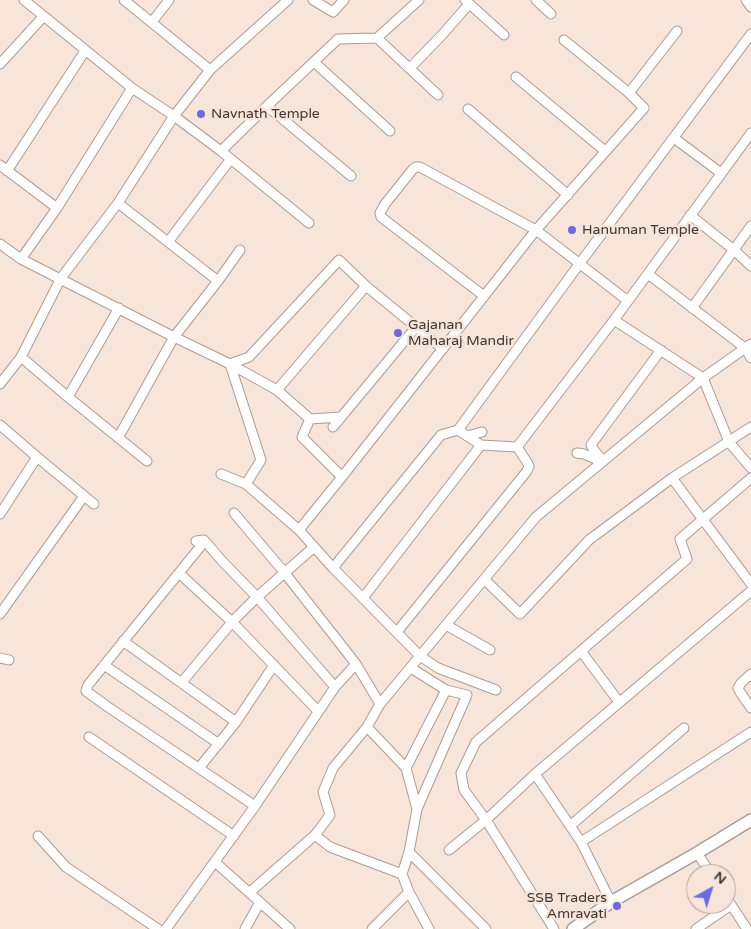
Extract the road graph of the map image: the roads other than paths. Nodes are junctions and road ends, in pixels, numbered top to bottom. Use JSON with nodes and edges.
{"nodes":[{"id":1,"x":24,"y":0,"type":"edge"},
{"id":2,"x":124,"y":0,"type":"edge"},
{"id":3,"x":169,"y":0,"type":"edge"},
{"id":4,"x":288,"y":0,"type":"edge"},
{"id":5,"x":313,"y":0,"type":"edge"},
{"id":6,"x":344,"y":0,"type":"edge"},
{"id":7,"x":419,"y":0,"type":"edge"},
{"id":8,"x":536,"y":0,"type":"edge"},
{"id":9,"x":746,"y":0,"type":"edge"},
{"id":10,"x":467,"y":2,"type":"edge"},
{"id":11,"x":751,"y":7,"type":"edge"},
{"id":12,"x":551,"y":14,"type":"dead end"},
{"id":13,"x":43,"y":17,"type":"junction"},
{"id":14,"x":152,"y":22,"type":"junction"},
{"id":15,"x":677,"y":31,"type":"dead end"},
{"id":16,"x":751,"y":34,"type":"edge"},
{"id":17,"x":504,"y":35,"type":"dead end"},
{"id":18,"x":377,"y":38,"type":"junction"},
{"id":19,"x":564,"y":40,"type":"dead end"},
{"id":20,"x":85,"y":51,"type":"junction"},
{"id":21,"x":314,"y":62,"type":"junction"},
{"id":22,"x":0,"y":64,"type":"edge"},
{"id":23,"x":410,"y":68,"type":"junction"},
{"id":24,"x":210,"y":70,"type":"junction"},
{"id":25,"x":516,"y":77,"type":"dead end"},
{"id":26,"x":132,"y":88,"type":"junction"},
{"id":27,"x":629,"y":93,"type":"junction"},
{"id":28,"x":438,"y":95,"type":"dead end"},
{"id":29,"x":266,"y":106,"type":"junction"},
{"id":30,"x":468,"y":109,"type":"dead end"},
{"id":31,"x":174,"y":116,"type":"junction"},
{"id":32,"x":390,"y":131,"type":"dead end"},
{"id":33,"x":751,"y":133,"type":"edge"},
{"id":34,"x":674,"y":138,"type":"junction"},
{"id":35,"x":221,"y":151,"type":"junction"},
{"id":36,"x":605,"y":151,"type":"junction"},
{"id":37,"x":230,"y":160,"type":"junction"},
{"id":38,"x":4,"y":168,"type":"edge"},
{"id":39,"x":721,"y":173,"type":"junction"},
{"id":40,"x":351,"y":176,"type":"dead end"},
{"id":41,"x":568,"y":195,"type":"junction"},
{"id":42,"x":118,"y":203,"type":"junction"},
{"id":43,"x":57,"y":208,"type":"junction"},
{"id":44,"x":690,"y":215,"type":"junction"},
{"id":45,"x":309,"y":223,"type":"dead end"},
{"id":46,"x":751,"y":226,"type":"edge"},
{"id":47,"x":536,"y":230,"type":"junction"},
{"id":48,"x":168,"y":242,"type":"junction"},
{"id":49,"x":0,"y":244,"type":"edge"},
{"id":50,"x":240,"y":250,"type":"dead end"},
{"id":51,"x":734,"y":250,"type":"junction"},
{"id":52,"x":21,"y":259,"type":"junction"},
{"id":53,"x":580,"y":263,"type":"junction"},
{"id":54,"x":751,"y":266,"type":"edge"},
{"id":55,"x":648,"y":274,"type":"junction"},
{"id":56,"x":61,"y":278,"type":"junction"},
{"id":57,"x":218,"y":281,"type":"junction"},
{"id":58,"x":366,"y":286,"type":"junction"},
{"id":59,"x":484,"y":296,"type":"junction"},
{"id":60,"x":628,"y":301,"type":"junction"},
{"id":61,"x":119,"y":308,"type":"junction"},
{"id":62,"x":692,"y":308,"type":"junction"},
{"id":63,"x":614,"y":320,"type":"junction"},
{"id":64,"x":416,"y":327,"type":"junction"},
{"id":65,"x":174,"y":337,"type":"junction"},
{"id":66,"x":748,"y":346,"type":"edge"},
{"id":67,"x":443,"y":349,"type":"junction"},
{"id":68,"x":661,"y":350,"type":"junction"},
{"id":69,"x":21,"y":357,"type":"junction"},
{"id":70,"x":751,"y":358,"type":"edge"},
{"id":71,"x":224,"y":361,"type":"junction"},
{"id":72,"x":703,"y":378,"type":"junction"},
{"id":73,"x":0,"y":384,"type":"edge"},
{"id":74,"x":277,"y":390,"type":"junction"},
{"id":75,"x":68,"y":397,"type":"junction"},
{"id":76,"x":341,"y":417,"type":"junction"},
{"id":77,"x":310,"y":419,"type":"junction"},
{"id":78,"x":0,"y":425,"type":"edge"},
{"id":79,"x":333,"y":427,"type":"dead end"},
{"id":80,"x":751,"y":427,"type":"edge"},
{"id":81,"x":458,"y":430,"type":"junction"},
{"id":82,"x":482,"y":432,"type":"dead end"},
{"id":83,"x":467,"y":436,"type":"junction"},
{"id":84,"x":118,"y":438,"type":"junction"},
{"id":85,"x":730,"y":442,"type":"junction"},
{"id":86,"x":481,"y":445,"type":"junction"},
{"id":87,"x":517,"y":447,"type":"junction"},
{"id":88,"x":577,"y":453,"type":"dead end"},
{"id":89,"x":37,"y":458,"type":"junction"},
{"id":90,"x":148,"y":461,"type":"dead end"},
{"id":91,"x":603,"y":462,"type":"junction"},
{"id":92,"x":751,"y":468,"type":"edge"},
{"id":93,"x":221,"y":474,"type":"dead end"},
{"id":94,"x":342,"y":478,"type":"junction"},
{"id":95,"x":672,"y":478,"type":"junction"},
{"id":96,"x":751,"y":478,"type":"edge"},
{"id":97,"x":246,"y":484,"type":"junction"},
{"id":98,"x":84,"y":496,"type":"junction"},
{"id":99,"x":94,"y":504,"type":"dead end"},
{"id":100,"x":234,"y":513,"type":"dead end"},
{"id":101,"x":0,"y":514,"type":"edge"},
{"id":102,"x":703,"y":519,"type":"junction"},
{"id":103,"x":298,"y":530,"type":"junction"},
{"id":104,"x":314,"y":547,"type":"junction"},
{"id":105,"x":333,"y":568,"type":"junction"},
{"id":106,"x":284,"y":572,"type":"junction"},
{"id":107,"x":179,"y":573,"type":"junction"},
{"id":108,"x":484,"y":579,"type":"junction"},
{"id":109,"x":751,"y":584,"type":"edge"},
{"id":110,"x":751,"y":591,"type":"edge"},
{"id":111,"x":257,"y":597,"type":"junction"},
{"id":112,"x":363,"y":598,"type":"junction"},
{"id":113,"x":0,"y":614,"type":"edge"},
{"id":114,"x":232,"y":622,"type":"junction"},
{"id":115,"x":446,"y":625,"type":"junction"},
{"id":116,"x":396,"y":632,"type":"junction"},
{"id":117,"x":123,"y":641,"type":"junction"},
{"id":118,"x":490,"y":650,"type":"dead end"},
{"id":119,"x":581,"y":651,"type":"junction"},
{"id":120,"x":420,"y":656,"type":"junction"},
{"id":121,"x":0,"y":658,"type":"edge"},
{"id":122,"x":10,"y":660,"type":"dead end"},
{"id":123,"x":356,"y":664,"type":"junction"},
{"id":124,"x":104,"y":665,"type":"junction"},
{"id":125,"x":274,"y":665,"type":"junction"},
{"id":126,"x":410,"y":668,"type":"junction"},
{"id":127,"x":751,"y":674,"type":"edge"},
{"id":128,"x":182,"y":682,"type":"junction"},
{"id":129,"x":335,"y":687,"type":"junction"},
{"id":130,"x":446,"y":690,"type":"junction"},
{"id":131,"x":496,"y":690,"type":"dead end"},
{"id":132,"x":619,"y":702,"type":"junction"},
{"id":133,"x":380,"y":704,"type":"junction"},
{"id":134,"x":751,"y":708,"type":"edge"},
{"id":135,"x":318,"y":711,"type":"junction"},
{"id":136,"x":236,"y":722,"type":"junction"},
{"id":137,"x":367,"y":727,"type":"junction"},
{"id":138,"x":684,"y":728,"type":"dead end"},
{"id":139,"x":751,"y":732,"type":"edge"},
{"id":140,"x":89,"y":737,"type":"dead end"},
{"id":141,"x":219,"y":744,"type":"junction"},
{"id":142,"x":199,"y":768,"type":"junction"},
{"id":143,"x":406,"y":768,"type":"junction"},
{"id":144,"x":535,"y":774,"type":"junction"},
{"id":145,"x":255,"y":806,"type":"junction"},
{"id":146,"x":416,"y":809,"type":"junction"},
{"id":147,"x":486,"y":820,"type":"junction"},
{"id":148,"x":750,"y":822,"type":"edge"},
{"id":149,"x":570,"y":826,"type":"junction"},
{"id":150,"x":316,"y":835,"type":"junction"},
{"id":151,"x":38,"y":836,"type":"dead end"},
{"id":152,"x":234,"y":836,"type":"junction"},
{"id":153,"x":581,"y":842,"type":"junction"},
{"id":154,"x":449,"y":850,"type":"dead end"},
{"id":155,"x":409,"y":852,"type":"junction"},
{"id":156,"x":697,"y":853,"type":"junction"},
{"id":157,"x":215,"y":862,"type":"junction"},
{"id":158,"x":704,"y":864,"type":"edge"},
{"id":159,"x":402,"y":874,"type":"junction"},
{"id":160,"x":250,"y":892,"type":"junction"},
{"id":161,"x":409,"y":892,"type":"junction"},
{"id":162,"x":260,"y":902,"type":"junction"},
{"id":163,"x":611,"y":902,"type":"junction"},
{"id":164,"x":736,"y":913,"type":"edge"},
{"id":165,"x":713,"y":914,"type":"edge"},
{"id":166,"x":158,"y":929,"type":"edge"},
{"id":167,"x":166,"y":929,"type":"edge"},
{"id":168,"x":244,"y":929,"type":"edge"},
{"id":169,"x":290,"y":929,"type":"edge"},
{"id":170,"x":372,"y":929,"type":"edge"},
{"id":171,"x":429,"y":929,"type":"edge"},
{"id":172,"x":486,"y":929,"type":"edge"},
{"id":173,"x":554,"y":929,"type":"edge"},
{"id":174,"x":573,"y":929,"type":"edge"},
{"id":175,"x":696,"y":929,"type":"edge"},
{"id":176,"x":747,"y":929,"type":"edge"}],
"edges":[{"from":1,"to":13,"type":"street"},
{"from":2,"to":14,"type":"street"},
{"from":3,"to":14,"type":"street"},
{"from":4,"to":24,"type":"street"},
{"from":5,"to":6,"type":"street"},
{"from":7,"to":18,"type":"street"},
{"from":8,"to":12,"type":"street"},
{"from":9,"to":11,"type":"street"},
{"from":10,"to":17,"type":"street"},
{"from":10,"to":23,"type":"street"},
{"from":13,"to":20,"type":"street"},
{"from":13,"to":22,"type":"street"},
{"from":14,"to":24,"type":"street"},
{"from":15,"to":27,"type":"street"},
{"from":16,"to":34,"type":"street"},
{"from":18,"to":21,"type":"street"},
{"from":18,"to":23,"type":"street"},
{"from":19,"to":27,"type":"street"},
{"from":20,"to":26,"type":"street"},
{"from":20,"to":38,"type":"street"},
{"from":21,"to":29,"type":"street"},
{"from":21,"to":32,"type":"street"},
{"from":23,"to":28,"type":"street"},
{"from":24,"to":31,"type":"street"},
{"from":25,"to":36,"type":"street"},
{"from":26,"to":31,"type":"street"},
{"from":26,"to":43,"type":"street"},
{"from":27,"to":36,"type":"street"},
{"from":29,"to":35,"type":"street"},
{"from":29,"to":40,"type":"street"},
{"from":30,"to":41,"type":"street"},
{"from":31,"to":35,"type":"street"},
{"from":31,"to":42,"type":"street"},
{"from":33,"to":39,"type":"street"},
{"from":34,"to":39,"type":"street"},
{"from":34,"to":53,"type":"street"},
{"from":35,"to":37,"type":"street"},
{"from":36,"to":41,"type":"street"},
{"from":37,"to":45,"type":"street"},
{"from":37,"to":48,"type":"street"},
{"from":38,"to":43,"type":"street"},
{"from":39,"to":44,"type":"street"},
{"from":41,"to":47,"type":"street"},
{"from":42,"to":48,"type":"street"},
{"from":42,"to":56,"type":"street"},
{"from":43,"to":52,"type":"street"},
{"from":44,"to":51,"type":"street"},
{"from":44,"to":55,"type":"street"},
{"from":46,"to":51,"type":"street"},
{"from":47,"to":53,"type":"street"},
{"from":47,"to":59,"type":"street"},
{"from":47,"to":59,"type":"street"},
{"from":48,"to":57,"type":"street"},
{"from":49,"to":52,"type":"street"},
{"from":50,"to":57,"type":"street"},
{"from":51,"to":54,"type":"street"},
{"from":51,"to":62,"type":"street"},
{"from":52,"to":56,"type":"street"},
{"from":53,"to":60,"type":"street"},
{"from":53,"to":81,"type":"street"},
{"from":55,"to":60,"type":"street"},
{"from":55,"to":62,"type":"street"},
{"from":56,"to":61,"type":"street"},
{"from":56,"to":69,"type":"street"},
{"from":57,"to":65,"type":"street"},
{"from":58,"to":64,"type":"street"},
{"from":58,"to":71,"type":"street"},
{"from":58,"to":74,"type":"street"},
{"from":59,"to":67,"type":"street"},
{"from":60,"to":63,"type":"street"},
{"from":61,"to":65,"type":"street"},
{"from":61,"to":75,"type":"street"},
{"from":62,"to":66,"type":"street"},
{"from":63,"to":68,"type":"street"},
{"from":63,"to":87,"type":"street"},
{"from":64,"to":67,"type":"street"},
{"from":64,"to":76,"type":"street"},
{"from":65,"to":71,"type":"street"},
{"from":65,"to":84,"type":"street"},
{"from":66,"to":70,"type":"street"},
{"from":66,"to":72,"type":"street"},
{"from":67,"to":94,"type":"street"},
{"from":68,"to":72,"type":"street"},
{"from":68,"to":91,"type":"street"},
{"from":69,"to":73,"type":"street"},
{"from":69,"to":75,"type":"street"},
{"from":71,"to":74,"type":"street"},
{"from":71,"to":97,"type":"street"},
{"from":72,"to":85,"type":"street"},
{"from":72,"to":91,"type":"street"},
{"from":74,"to":77,"type":"street"},
{"from":75,"to":84,"type":"street"},
{"from":76,"to":77,"type":"street"},
{"from":76,"to":79,"type":"street"},
{"from":77,"to":94,"type":"street"},
{"from":78,"to":89,"type":"street"},
{"from":80,"to":85,"type":"street"},
{"from":81,"to":83,"type":"street"},
{"from":81,"to":105,"type":"street"},
{"from":82,"to":83,"type":"street"},
{"from":83,"to":86,"type":"street"},
{"from":84,"to":90,"type":"street"},
{"from":85,"to":92,"type":"street"},
{"from":85,"to":95,"type":"street"},
{"from":86,"to":87,"type":"street"},
{"from":86,"to":112,"type":"street"},
{"from":87,"to":116,"type":"street"},
{"from":88,"to":91,"type":"street"},
{"from":89,"to":98,"type":"street"},
{"from":89,"to":101,"type":"street"},
{"from":91,"to":108,"type":"street"},
{"from":93,"to":97,"type":"street"},
{"from":94,"to":103,"type":"street"},
{"from":95,"to":102,"type":"street"},
{"from":95,"to":108,"type":"street"},
{"from":96,"to":102,"type":"street"},
{"from":97,"to":103,"type":"street"},
{"from":98,"to":99,"type":"street"},
{"from":98,"to":113,"type":"street"},
{"from":100,"to":106,"type":"street"},
{"from":102,"to":109,"type":"street"},
{"from":102,"to":119,"type":"street"},
{"from":103,"to":104,"type":"street"},
{"from":104,"to":105,"type":"street"},
{"from":104,"to":106,"type":"street"},
{"from":105,"to":112,"type":"street"},
{"from":106,"to":111,"type":"street"},
{"from":106,"to":123,"type":"street"},
{"from":107,"to":111,"type":"street"},
{"from":107,"to":114,"type":"street"},
{"from":107,"to":117,"type":"street"},
{"from":108,"to":115,"type":"street"},
{"from":110,"to":132,"type":"street"},
{"from":111,"to":114,"type":"street"},
{"from":111,"to":129,"type":"street"},
{"from":112,"to":116,"type":"street"},
{"from":114,"to":125,"type":"street"},
{"from":114,"to":128,"type":"street"},
{"from":115,"to":118,"type":"street"},
{"from":115,"to":120,"type":"street"},
{"from":116,"to":120,"type":"street"},
{"from":117,"to":124,"type":"street"},
{"from":117,"to":128,"type":"street"},
{"from":119,"to":132,"type":"street"},
{"from":119,"to":147,"type":"street"},
{"from":120,"to":126,"type":"street"},
{"from":120,"to":131,"type":"street"},
{"from":121,"to":122,"type":"street"},
{"from":123,"to":129,"type":"street"},
{"from":123,"to":133,"type":"street"},
{"from":124,"to":141,"type":"street"},
{"from":124,"to":142,"type":"street"},
{"from":125,"to":135,"type":"street"},
{"from":125,"to":136,"type":"street"},
{"from":126,"to":130,"type":"street"},
{"from":126,"to":133,"type":"street"},
{"from":127,"to":134,"type":"street"},
{"from":128,"to":136,"type":"street"},
{"from":129,"to":135,"type":"street"},
{"from":130,"to":143,"type":"street"},
{"from":130,"to":146,"type":"street"},
{"from":132,"to":144,"type":"street"},
{"from":133,"to":137,"type":"street"},
{"from":135,"to":145,"type":"street"},
{"from":136,"to":141,"type":"street"},
{"from":137,"to":143,"type":"street"},
{"from":137,"to":150,"type":"street"},
{"from":138,"to":149,"type":"street"},
{"from":139,"to":153,"type":"street"},
{"from":140,"to":152,"type":"street"},
{"from":141,"to":142,"type":"street"},
{"from":142,"to":145,"type":"street"},
{"from":143,"to":146,"type":"street"},
{"from":144,"to":147,"type":"street"},
{"from":144,"to":149,"type":"street"},
{"from":145,"to":152,"type":"street"},
{"from":146,"to":155,"type":"street"},
{"from":147,"to":154,"type":"street"},
{"from":147,"to":173,"type":"street"},
{"from":148,"to":156,"type":"street"},
{"from":149,"to":153,"type":"street"},
{"from":150,"to":159,"type":"street"},
{"from":150,"to":160,"type":"street"},
{"from":151,"to":166,"type":"street"},
{"from":152,"to":157,"type":"street"},
{"from":153,"to":163,"type":"street"},
{"from":155,"to":159,"type":"street"},
{"from":155,"to":172,"type":"street"},
{"from":156,"to":158,"type":"street"},
{"from":156,"to":163,"type":"street"},
{"from":157,"to":160,"type":"street"},
{"from":157,"to":167,"type":"street"},
{"from":159,"to":161,"type":"street"},
{"from":160,"to":162,"type":"street"},
{"from":161,"to":170,"type":"street"},
{"from":161,"to":171,"type":"street"},
{"from":162,"to":168,"type":"street"},
{"from":162,"to":169,"type":"street"},
{"from":163,"to":174,"type":"street"},
{"from":164,"to":176,"type":"street"},
{"from":165,"to":175,"type":"street"}]}
